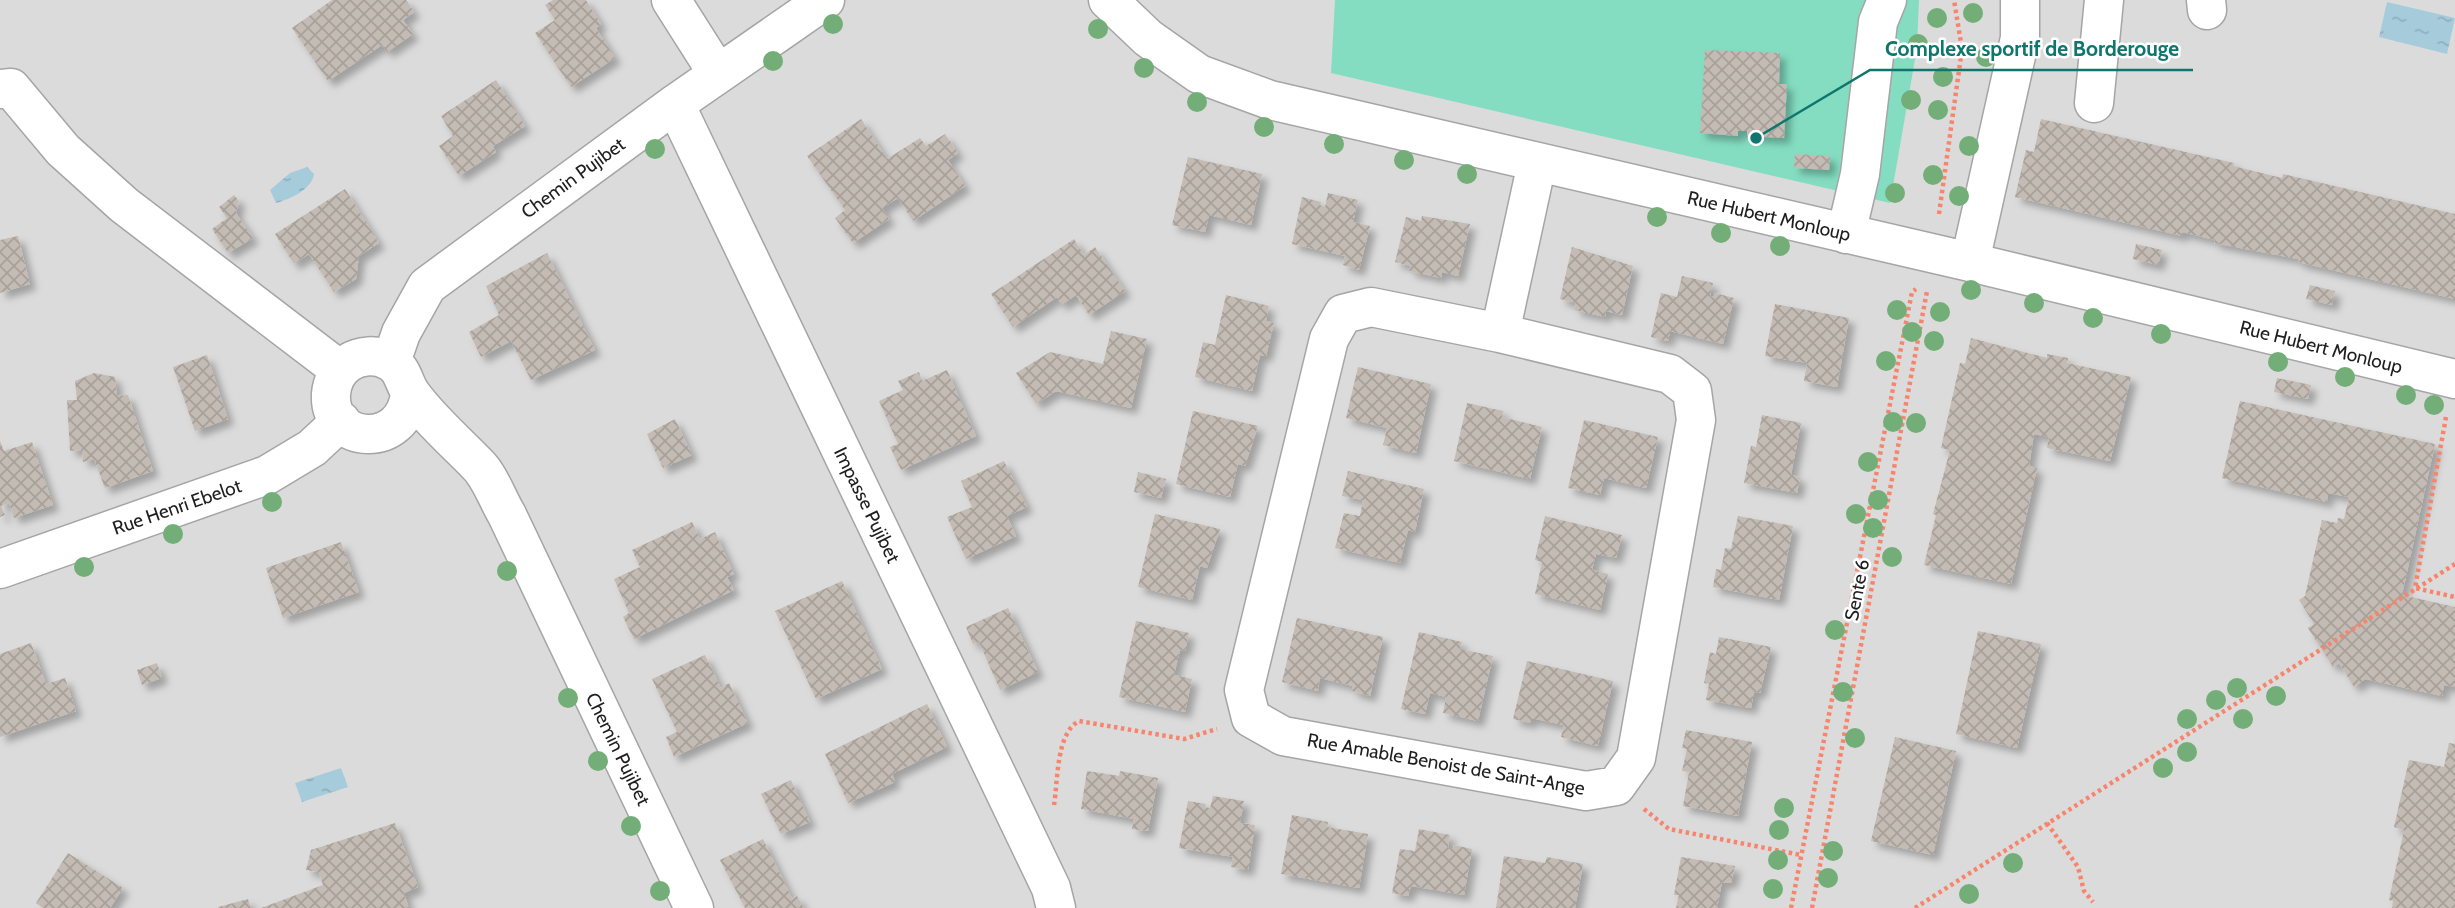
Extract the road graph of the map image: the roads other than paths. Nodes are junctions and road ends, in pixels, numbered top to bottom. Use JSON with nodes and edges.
{"nodes":[{"id":1,"x":671,"y":0,"type":"edge"},
{"id":2,"x":825,"y":0,"type":"edge"},
{"id":3,"x":1108,"y":0,"type":"edge"},
{"id":4,"x":1887,"y":0,"type":"edge"},
{"id":5,"x":2020,"y":0,"type":"edge"},
{"id":6,"x":2104,"y":0,"type":"edge"},
{"id":7,"x":718,"y":74,"type":"junction"},
{"id":8,"x":4,"y":83,"type":"edge"},
{"id":9,"x":2094,"y":103,"type":"dead end"},
{"id":10,"x":675,"y":104,"type":"junction"},
{"id":11,"x":1537,"y":163,"type":"junction"},
{"id":12,"x":1846,"y":234,"type":"junction"},
{"id":13,"x":1969,"y":262,"type":"junction"},
{"id":14,"x":1500,"y":334,"type":"junction"},
{"id":15,"x":340,"y":370,"type":"junction"},
{"id":16,"x":400,"y":377,"type":"junction"},
{"id":17,"x":2454,"y":379,"type":"edge"},
{"id":18,"x":341,"y":421,"type":"junction"},
{"id":19,"x":381,"y":433,"type":"junction"},
{"id":20,"x":457,"y":447,"type":"junction"},
{"id":21,"x":0,"y":569,"type":"edge"},
{"id":22,"x":694,"y":908,"type":"edge"},
{"id":23,"x":1056,"y":908,"type":"edge"}],
"edges":[{"from":1,"to":7,"type":"street"},
{"from":2,"to":7,"type":"street"},
{"from":3,"to":11,"type":"street","name":"Rue Hubert Monloup"},
{"from":4,"to":12,"type":"street"},
{"from":5,"to":13,"type":"street"},
{"from":6,"to":9,"type":"street"},
{"from":7,"to":10,"type":"street","name":"Chemin Pujibet"},
{"from":8,"to":15,"type":"street"},
{"from":10,"to":16,"type":"street","name":"Chemin Pujibet"},
{"from":10,"to":23,"type":"street","name":"Impasse Pujibet"},
{"from":11,"to":12,"type":"street","name":"Rue Hubert Monloup"},
{"from":11,"to":14,"type":"street"},
{"from":12,"to":13,"type":"street","name":"Rue Hubert Monloup"},
{"from":13,"to":17,"type":"street","name":"Rue Hubert Monloup"},
{"from":14,"to":14,"type":"street","name":"Rue Amable Benoist de Saint-Ange"},
{"from":15,"to":16,"type":"street"},
{"from":15,"to":18,"type":"street"},
{"from":16,"to":19,"type":"street"},
{"from":16,"to":20,"type":"street","name":"Chemin Pujibet"},
{"from":18,"to":19,"type":"street"},
{"from":18,"to":21,"type":"street","name":"Rue Henri Ebelot"},
{"from":19,"to":20,"type":"street"},
{"from":20,"to":22,"type":"street","name":"Chemin Pujibet"}]}
